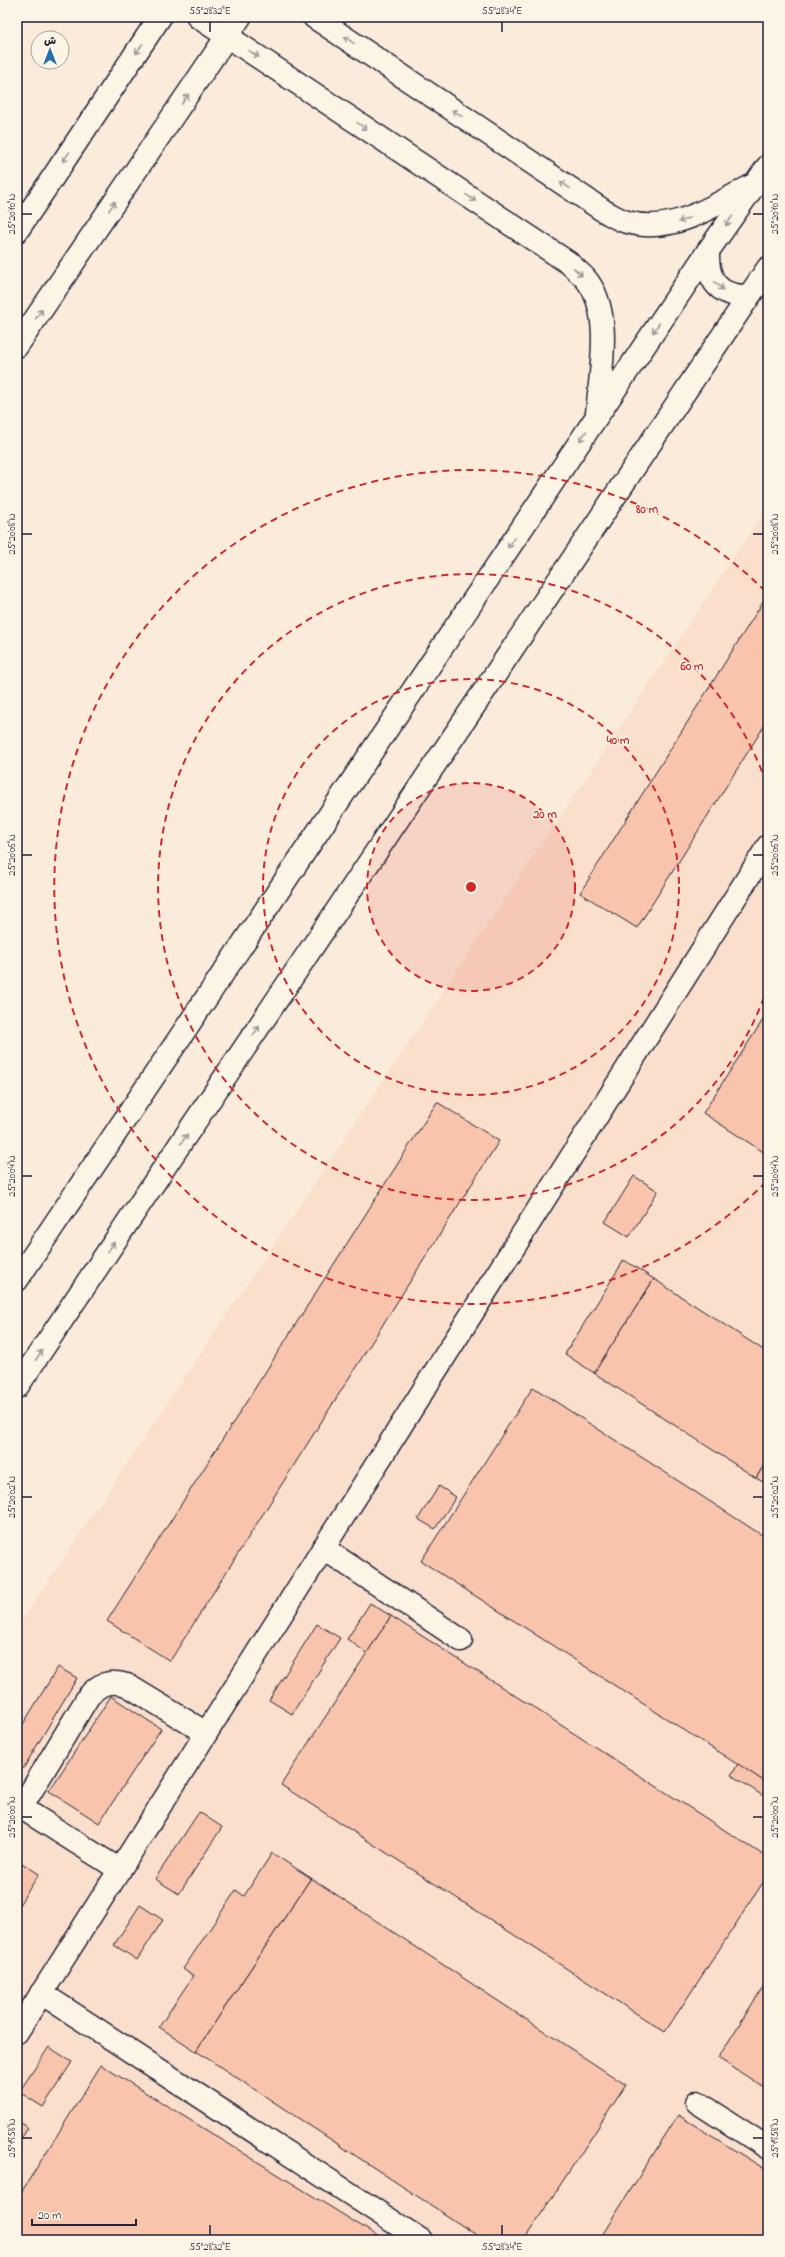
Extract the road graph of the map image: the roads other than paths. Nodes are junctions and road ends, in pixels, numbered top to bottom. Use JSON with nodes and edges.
{"nodes":[{"id":1,"x":160,"y":17,"type":"edge"},
{"id":2,"x":198,"y":17,"type":"edge"},
{"id":3,"x":240,"y":17,"type":"edge"},
{"id":4,"x":314,"y":17,"type":"edge"},
{"id":5,"x":227,"y":36,"type":"junction"},
{"id":6,"x":768,"y":166,"type":"edge"},
{"id":7,"x":756,"y":184,"type":"junction"},
{"id":8,"x":17,"y":231,"type":"edge"},
{"id":9,"x":708,"y":251,"type":"junction"},
{"id":10,"x":768,"y":268,"type":"edge"},
{"id":11,"x":756,"y":287,"type":"junction"},
{"id":12,"x":17,"y":346,"type":"edge"},
{"id":13,"x":596,"y":416,"type":"junction"},
{"id":14,"x":768,"y":846,"type":"edge"},
{"id":15,"x":17,"y":1280,"type":"edge"},
{"id":16,"x":17,"y":1387,"type":"edge"},
{"id":17,"x":323,"y":1548,"type":"junction"},
{"id":18,"x":461,"y":1640,"type":"dead end"},
{"id":19,"x":206,"y":1733,"type":"junction"},
{"id":20,"x":19,"y":1806,"type":"edge"},
{"id":21,"x":120,"y":1870,"type":"junction"},
{"id":22,"x":41,"y":1993,"type":"junction"},
{"id":23,"x":17,"y":2032,"type":"edge"},
{"id":24,"x":697,"y":2102,"type":"dead end"},
{"id":25,"x":768,"y":2148,"type":"edge"},
{"id":26,"x":421,"y":2240,"type":"edge"}],
"edges":[{"from":1,"to":8,"type":"street","one_way":true},
{"from":2,"to":5,"type":"street"},
{"from":3,"to":5,"type":"street"},
{"from":7,"to":4,"type":"street","one_way":true},
{"from":12,"to":5,"type":"street","one_way":true},
{"from":5,"to":13,"type":"street","one_way":true},
{"from":6,"to":7,"type":"street"},
{"from":7,"to":9,"type":"street","one_way":true},
{"from":9,"to":11,"type":"street","one_way":true},
{"from":9,"to":13,"type":"street","one_way":true},
{"from":10,"to":11,"type":"street"},
{"from":16,"to":11,"type":"street","one_way":true},
{"from":13,"to":15,"type":"street","one_way":true},
{"from":14,"to":17,"type":"street"},
{"from":17,"to":18,"type":"street"},
{"from":17,"to":19,"type":"street"},
{"from":19,"to":20,"type":"street"},
{"from":19,"to":21,"type":"street"},
{"from":20,"to":21,"type":"street"},
{"from":21,"to":22,"type":"street"},
{"from":22,"to":23,"type":"street"},
{"from":22,"to":26,"type":"street"},
{"from":24,"to":25,"type":"street"}]}
